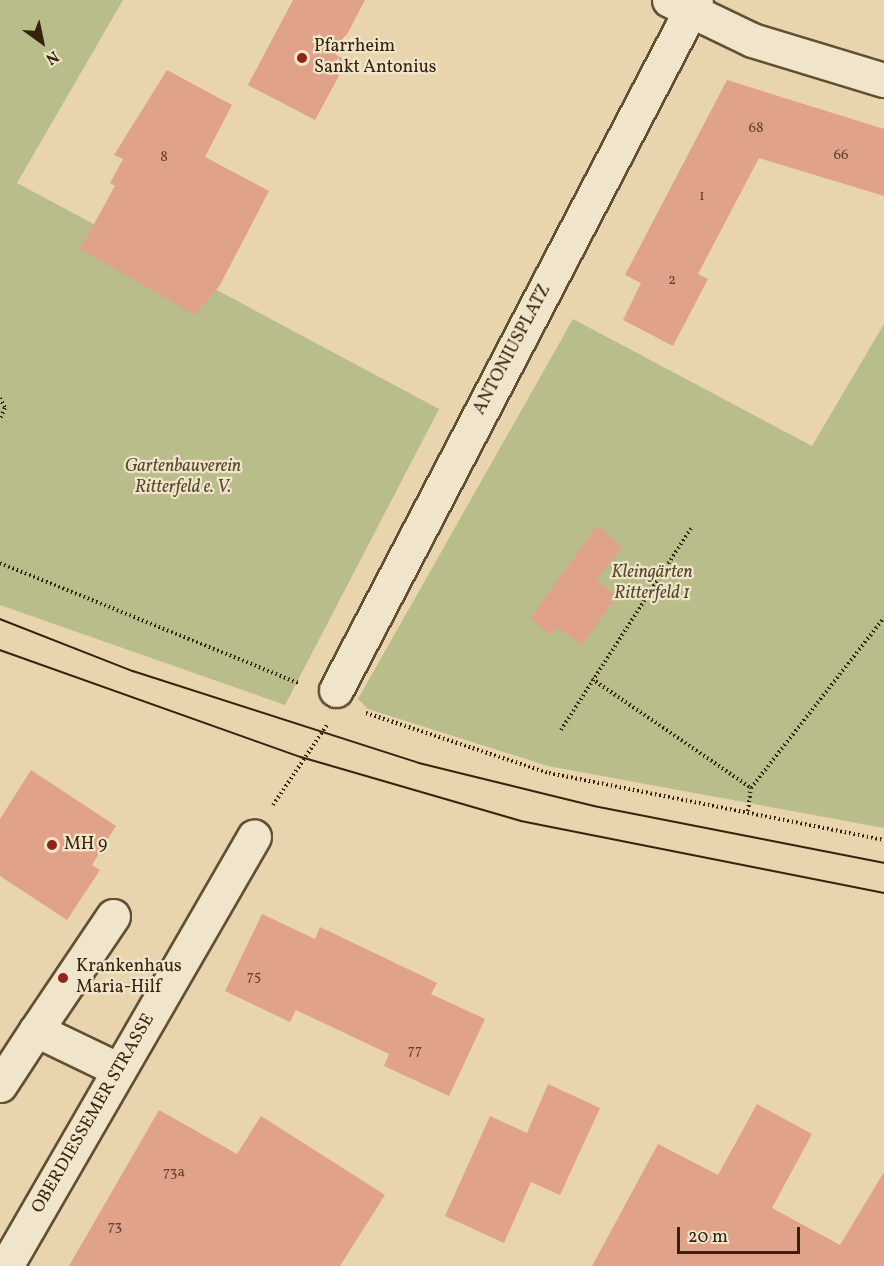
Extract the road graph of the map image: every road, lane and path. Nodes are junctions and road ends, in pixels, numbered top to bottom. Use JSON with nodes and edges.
{"nodes":[{"id":1,"x":685,"y":3,"type":"edge"},
{"id":2,"x":884,"y":80,"type":"edge"},
{"id":3,"x":0,"y":398,"type":"edge"},
{"id":4,"x":0,"y":418,"type":"edge"},
{"id":5,"x":691,"y":528,"type":"dead end"},
{"id":6,"x":0,"y":563,"type":"edge"},
{"id":7,"x":884,"y":618,"type":"edge"},
{"id":8,"x":592,"y":679,"type":"junction"},
{"id":9,"x":336,"y":697,"type":"junction"},
{"id":10,"x":561,"y":730,"type":"dead end"},
{"id":11,"x":751,"y":788,"type":"junction"},
{"id":12,"x":748,"y":811,"type":"junction"},
{"id":13,"x":254,"y":837,"type":"joint"},
{"id":14,"x":884,"y":840,"type":"edge"},
{"id":15,"x":113,"y":916,"type":"dead end"},
{"id":16,"x":36,"y":1030,"type":"junction"},
{"id":17,"x":119,"y":1070,"type":"junction"},
{"id":18,"x":0,"y":1086,"type":"edge"},
{"id":19,"x":6,"y":1266,"type":"edge"}],
"edges":[{"from":1,"to":2,"type":"street"},
{"from":1,"to":9,"type":"street","name":"ANTONIUSPLATZ"},
{"from":3,"to":4,"type":"path"},
{"from":5,"to":8,"type":"path"},
{"from":6,"to":9,"type":"path"},
{"from":7,"to":11,"type":"path"},
{"from":8,"to":10,"type":"path"},
{"from":8,"to":11,"type":"path"},
{"from":9,"to":12,"type":"path"},
{"from":9,"to":13,"type":"path"},
{"from":11,"to":12,"type":"path"},
{"from":12,"to":14,"type":"path"},
{"from":13,"to":17,"type":"street","name":"OBERDIESSEMER STRASSE"},
{"from":15,"to":16,"type":"street"},
{"from":16,"to":17,"type":"street"},
{"from":16,"to":18,"type":"street"},
{"from":17,"to":19,"type":"street","name":"OBERDIESSEMER STRASSE"}]}
